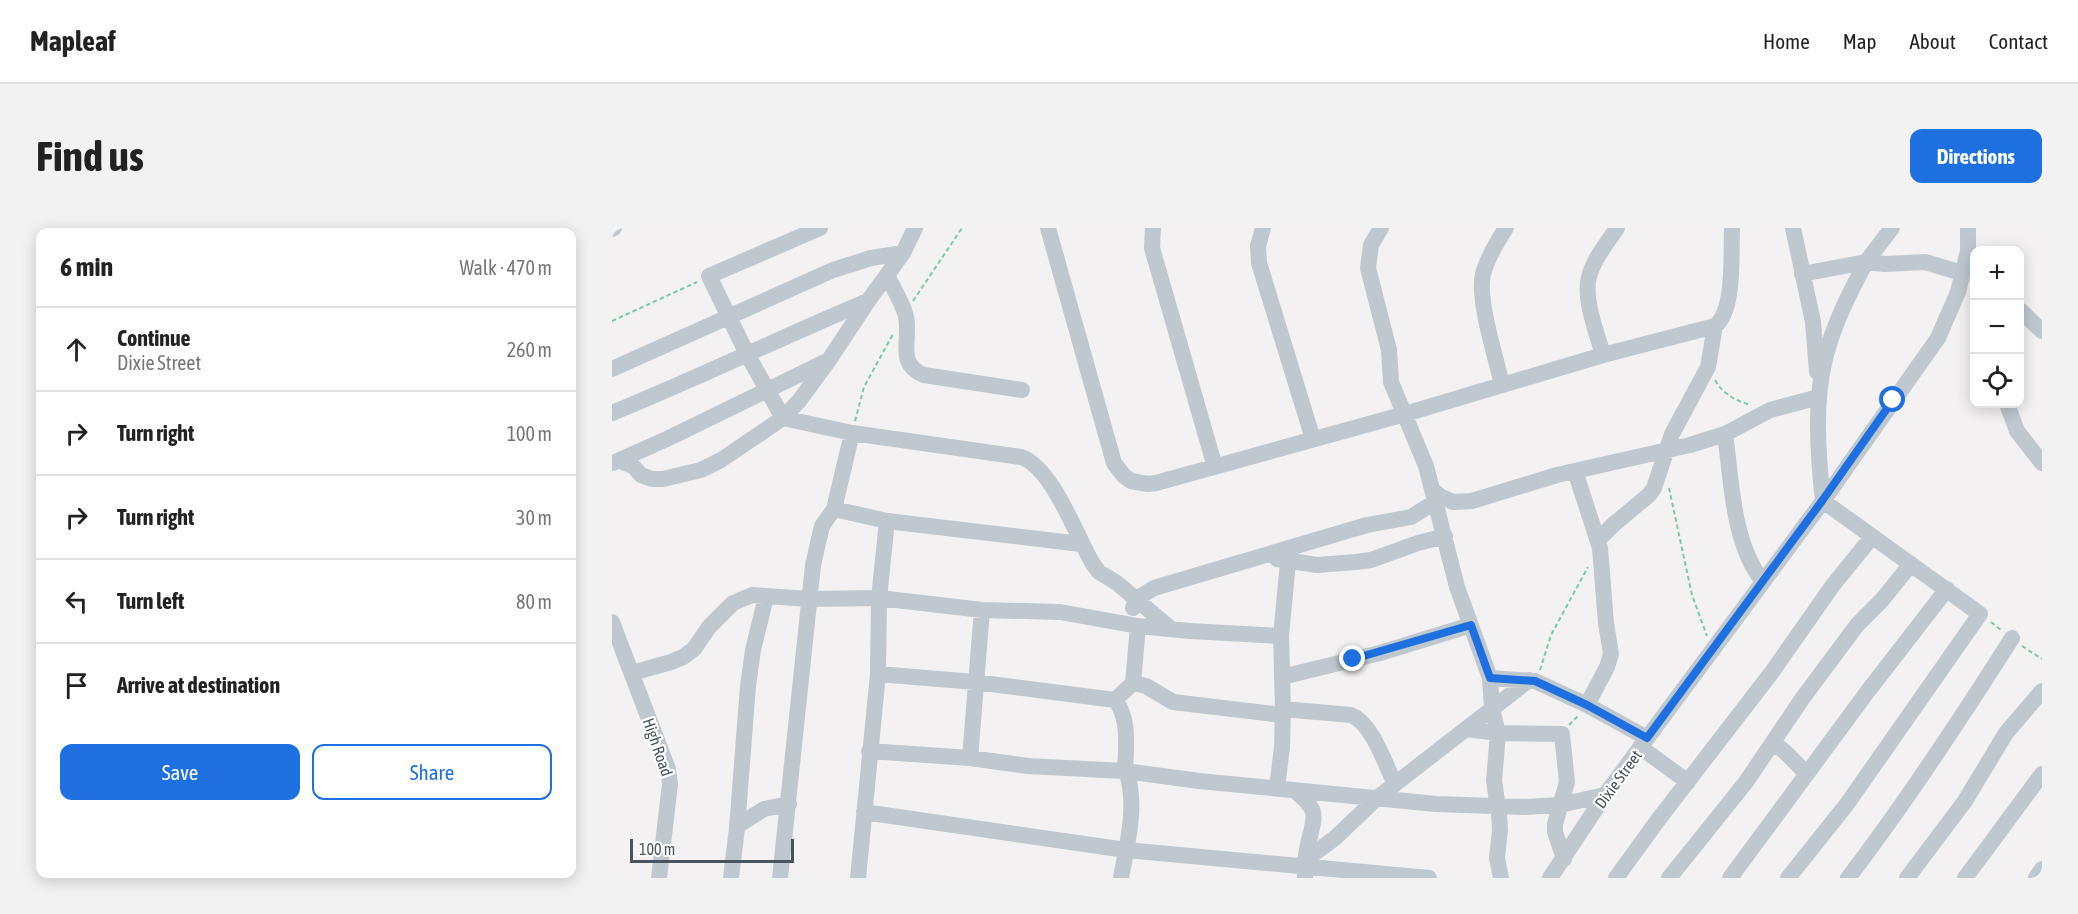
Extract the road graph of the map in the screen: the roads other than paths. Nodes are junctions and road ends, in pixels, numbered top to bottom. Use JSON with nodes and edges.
{"nodes":[{"id":1,"x":820,"y":228,"type":"edge"},
{"id":2,"x":915,"y":228,"type":"edge"},
{"id":3,"x":1048,"y":228,"type":"edge"},
{"id":4,"x":1153,"y":228,"type":"edge"},
{"id":5,"x":1263,"y":228,"type":"edge"},
{"id":6,"x":1381,"y":228,"type":"edge"},
{"id":7,"x":1506,"y":228,"type":"edge"},
{"id":8,"x":1617,"y":228,"type":"edge"},
{"id":9,"x":1732,"y":228,"type":"edge"},
{"id":10,"x":1793,"y":228,"type":"edge"},
{"id":11,"x":1892,"y":228,"type":"edge"},
{"id":12,"x":1968,"y":228,"type":"edge"},
{"id":13,"x":1970,"y":246,"type":"edge"},
{"id":14,"x":903,"y":253,"type":"junction"},
{"id":15,"x":1970,"y":257,"type":"edge"},
{"id":16,"x":1866,"y":262,"type":"junction"},
{"id":17,"x":1962,"y":273,"type":"junction"},
{"id":18,"x":1802,"y":274,"type":"junction"},
{"id":19,"x":887,"y":275,"type":"junction"},
{"id":20,"x":868,"y":301,"type":"junction"},
{"id":21,"x":2024,"y":315,"type":"edge"},
{"id":22,"x":729,"y":317,"type":"junction"},
{"id":23,"x":1715,"y":326,"type":"junction"},
{"id":24,"x":2042,"y":331,"type":"edge"},
{"id":25,"x":747,"y":354,"type":"junction"},
{"id":26,"x":1603,"y":355,"type":"junction"},
{"id":27,"x":829,"y":360,"type":"junction"},
{"id":28,"x":612,"y":369,"type":"edge"},
{"id":29,"x":1502,"y":385,"type":"junction"},
{"id":30,"x":767,"y":390,"type":"junction"},
{"id":31,"x":1022,"y":390,"type":"dead end"},
{"id":32,"x":1819,"y":392,"type":"junction"},
{"id":33,"x":2008,"y":408,"type":"edge"},
{"id":34,"x":612,"y":413,"type":"edge"},
{"id":35,"x":1405,"y":414,"type":"junction"},
{"id":36,"x":783,"y":418,"type":"junction"},
{"id":37,"x":852,"y":433,"type":"junction"},
{"id":38,"x":1725,"y":434,"type":"junction"},
{"id":39,"x":1313,"y":439,"type":"junction"},
{"id":40,"x":1666,"y":450,"type":"junction"},
{"id":41,"x":616,"y":462,"type":"edge"},
{"id":42,"x":2042,"y":463,"type":"edge"},
{"id":43,"x":1215,"y":468,"type":"junction"},
{"id":44,"x":1575,"y":471,"type":"junction"},
{"id":45,"x":1434,"y":496,"type":"junction"},
{"id":46,"x":1822,"y":501,"type":"junction"},
{"id":47,"x":834,"y":508,"type":"junction"},
{"id":48,"x":1420,"y":513,"type":"junction"},
{"id":49,"x":887,"y":520,"type":"junction"},
{"id":50,"x":1445,"y":536,"type":"junction"},
{"id":51,"x":1872,"y":537,"type":"junction"},
{"id":52,"x":1081,"y":544,"type":"junction"},
{"id":53,"x":1599,"y":544,"type":"junction"},
{"id":54,"x":1398,"y":550,"type":"junction"},
{"id":55,"x":1266,"y":556,"type":"junction"},
{"id":56,"x":1288,"y":562,"type":"junction"},
{"id":57,"x":1911,"y":564,"type":"junction"},
{"id":58,"x":1763,"y":582,"type":"junction"},
{"id":59,"x":1947,"y":589,"type":"junction"},
{"id":60,"x":766,"y":597,"type":"junction"},
{"id":61,"x":879,"y":598,"type":"junction"},
{"id":62,"x":809,"y":599,"type":"junction"},
{"id":63,"x":1136,"y":599,"type":"junction"},
{"id":64,"x":982,"y":610,"type":"junction"},
{"id":65,"x":612,"y":622,"type":"edge"},
{"id":66,"x":1133,"y":625,"type":"junction"},
{"id":67,"x":1471,"y":625,"type":"junction"},
{"id":68,"x":1170,"y":628,"type":"junction"},
{"id":69,"x":1281,"y":636,"type":"junction"},
{"id":70,"x":2012,"y":638,"type":"road end"},
{"id":71,"x":632,"y":673,"type":"junction"},
{"id":72,"x":878,"y":674,"type":"junction"},
{"id":73,"x":1282,"y":677,"type":"junction"},
{"id":74,"x":1490,"y":678,"type":"junction"},
{"id":75,"x":1532,"y":680,"type":"junction"},
{"id":76,"x":975,"y":682,"type":"junction"},
{"id":77,"x":1133,"y":683,"type":"junction"},
{"id":78,"x":2042,"y":691,"type":"edge"},
{"id":79,"x":1115,"y":700,"type":"junction"},
{"id":80,"x":1587,"y":705,"type":"junction"},
{"id":81,"x":1492,"y":709,"type":"junction"},
{"id":82,"x":1283,"y":712,"type":"junction"},
{"id":83,"x":1466,"y":729,"type":"junction"},
{"id":84,"x":1498,"y":733,"type":"junction"},
{"id":85,"x":1644,"y":743,"type":"junction"},
{"id":86,"x":1773,"y":744,"type":"junction"},
{"id":87,"x":869,"y":751,"type":"junction"},
{"id":88,"x":970,"y":758,"type":"junction"},
{"id":89,"x":1125,"y":771,"type":"junction"},
{"id":90,"x":1807,"y":774,"type":"junction"},
{"id":91,"x":2042,"y":774,"type":"edge"},
{"id":92,"x":1688,"y":782,"type":"junction"},
{"id":93,"x":1395,"y":784,"type":"junction"},
{"id":94,"x":1277,"y":788,"type":"junction"},
{"id":95,"x":1294,"y":790,"type":"junction"},
{"id":96,"x":1605,"y":795,"type":"junction"},
{"id":97,"x":1377,"y":798,"type":"junction"},
{"id":98,"x":789,"y":804,"type":"junction"},
{"id":99,"x":1560,"y":805,"type":"junction"},
{"id":100,"x":1499,"y":807,"type":"junction"},
{"id":101,"x":864,"y":812,"type":"junction"},
{"id":102,"x":738,"y":826,"type":"junction"},
{"id":103,"x":1126,"y":850,"type":"junction"},
{"id":104,"x":1564,"y":859,"type":"junction"},
{"id":105,"x":1303,"y":867,"type":"edge"},
{"id":106,"x":2042,"y":869,"type":"edge"},
{"id":107,"x":659,"y":878,"type":"edge"},
{"id":108,"x":731,"y":878,"type":"edge"},
{"id":109,"x":780,"y":878,"type":"edge"},
{"id":110,"x":858,"y":878,"type":"edge"},
{"id":111,"x":1121,"y":878,"type":"edge"},
{"id":112,"x":1286,"y":878,"type":"edge"},
{"id":113,"x":1429,"y":878,"type":"edge"},
{"id":114,"x":1501,"y":878,"type":"edge"},
{"id":115,"x":1550,"y":878,"type":"edge"},
{"id":116,"x":1616,"y":878,"type":"edge"},
{"id":117,"x":1669,"y":878,"type":"edge"},
{"id":118,"x":1730,"y":878,"type":"edge"},
{"id":119,"x":1788,"y":878,"type":"edge"},
{"id":120,"x":1848,"y":878,"type":"edge"},
{"id":121,"x":1908,"y":878,"type":"edge"},
{"id":122,"x":1965,"y":878,"type":"edge"},
{"id":123,"x":2036,"y":878,"type":"edge"}],
"edges":[{"from":1,"to":22,"type":"street"},
{"from":2,"to":14,"type":"street"},
{"from":3,"to":43,"type":"street"},
{"from":4,"to":43,"type":"street"},
{"from":5,"to":39,"type":"street"},
{"from":6,"to":35,"type":"street"},
{"from":7,"to":29,"type":"street"},
{"from":8,"to":26,"type":"street"},
{"from":9,"to":23,"type":"street"},
{"from":10,"to":18,"type":"street"},
{"from":11,"to":16,"type":"street"},
{"from":12,"to":13,"type":"street","name":"Dixie Street"},
{"from":14,"to":19,"type":"street"},
{"from":14,"to":22,"type":"street"},
{"from":15,"to":17,"type":"street","name":"Dixie Street"},
{"from":16,"to":17,"type":"street"},
{"from":16,"to":18,"type":"street"},
{"from":16,"to":32,"type":"street"},
{"from":17,"to":46,"type":"street","name":"Dixie Street"},
{"from":18,"to":32,"type":"street"},
{"from":19,"to":20,"type":"street"},
{"from":19,"to":31,"type":"street"},
{"from":20,"to":25,"type":"street"},
{"from":20,"to":27,"type":"street"},
{"from":21,"to":24,"type":"street"},
{"from":22,"to":25,"type":"street"},
{"from":22,"to":28,"type":"street"},
{"from":23,"to":26,"type":"street"},
{"from":23,"to":40,"type":"street"},
{"from":25,"to":30,"type":"street"},
{"from":25,"to":34,"type":"street"},
{"from":26,"to":29,"type":"street"},
{"from":27,"to":30,"type":"street"},
{"from":27,"to":36,"type":"street"},
{"from":29,"to":35,"type":"street"},
{"from":30,"to":36,"type":"street"},
{"from":30,"to":41,"type":"street"},
{"from":32,"to":38,"type":"street"},
{"from":32,"to":46,"type":"street"},
{"from":33,"to":42,"type":"street"},
{"from":35,"to":39,"type":"street"},
{"from":35,"to":45,"type":"street"},
{"from":36,"to":37,"type":"street"},
{"from":36,"to":41,"type":"street"},
{"from":37,"to":47,"type":"street"},
{"from":37,"to":52,"type":"street"},
{"from":38,"to":40,"type":"street"},
{"from":38,"to":58,"type":"street"},
{"from":39,"to":43,"type":"street"},
{"from":40,"to":44,"type":"street"},
{"from":40,"to":53,"type":"street"},
{"from":44,"to":45,"type":"street"},
{"from":44,"to":53,"type":"street"},
{"from":45,"to":48,"type":"street"},
{"from":45,"to":50,"type":"street"},
{"from":46,"to":51,"type":"street"},
{"from":46,"to":58,"type":"street","name":"Dixie Street"},
{"from":47,"to":49,"type":"street"},
{"from":47,"to":62,"type":"street"},
{"from":48,"to":54,"type":"street"},
{"from":48,"to":55,"type":"street"},
{"from":49,"to":52,"type":"street"},
{"from":49,"to":61,"type":"street"},
{"from":50,"to":54,"type":"street"},
{"from":50,"to":67,"type":"street"},
{"from":51,"to":57,"type":"street"},
{"from":51,"to":92,"type":"street"},
{"from":52,"to":63,"type":"street"},
{"from":53,"to":80,"type":"street"},
{"from":54,"to":56,"type":"street"},
{"from":55,"to":56,"type":"street"},
{"from":55,"to":63,"type":"street"},
{"from":56,"to":69,"type":"street"},
{"from":57,"to":59,"type":"street"},
{"from":57,"to":86,"type":"street"},
{"from":58,"to":85,"type":"street","name":"Dixie Street"},
{"from":59,"to":90,"type":"street"},
{"from":59,"to":119,"type":"street"},
{"from":60,"to":62,"type":"street"},
{"from":60,"to":71,"type":"street"},
{"from":60,"to":102,"type":"street"},
{"from":61,"to":62,"type":"street"},
{"from":61,"to":64,"type":"street"},
{"from":61,"to":72,"type":"street"},
{"from":62,"to":98,"type":"street"},
{"from":63,"to":66,"type":"street"},
{"from":63,"to":68,"type":"street"},
{"from":64,"to":66,"type":"street"},
{"from":64,"to":76,"type":"street"},
{"from":65,"to":71,"type":"street","name":"High Road"},
{"from":66,"to":68,"type":"street"},
{"from":66,"to":77,"type":"street"},
{"from":67,"to":73,"type":"street"},
{"from":67,"to":74,"type":"street"},
{"from":68,"to":69,"type":"street"},
{"from":69,"to":73,"type":"street"},
{"from":70,"to":120,"type":"street"},
{"from":71,"to":107,"type":"street","name":"High Road"},
{"from":72,"to":76,"type":"street"},
{"from":72,"to":87,"type":"street"},
{"from":73,"to":82,"type":"street"},
{"from":74,"to":75,"type":"street"},
{"from":74,"to":81,"type":"street"},
{"from":75,"to":80,"type":"street"},
{"from":75,"to":81,"type":"street"},
{"from":76,"to":79,"type":"street"},
{"from":76,"to":88,"type":"street"},
{"from":77,"to":79,"type":"street"},
{"from":77,"to":82,"type":"street"},
{"from":78,"to":121,"type":"street"},
{"from":79,"to":89,"type":"street"},
{"from":80,"to":85,"type":"street"},
{"from":81,"to":83,"type":"street"},
{"from":81,"to":84,"type":"street"},
{"from":82,"to":93,"type":"street"},
{"from":82,"to":94,"type":"street"},
{"from":83,"to":84,"type":"street"},
{"from":83,"to":93,"type":"street"},
{"from":84,"to":99,"type":"street"},
{"from":84,"to":100,"type":"street"},
{"from":85,"to":92,"type":"street"},
{"from":85,"to":96,"type":"street","name":"Dixie Street"},
{"from":86,"to":90,"type":"street"},
{"from":86,"to":117,"type":"street"},
{"from":87,"to":88,"type":"street"},
{"from":87,"to":101,"type":"street"},
{"from":88,"to":89,"type":"street"},
{"from":89,"to":94,"type":"street"},
{"from":89,"to":103,"type":"street"},
{"from":90,"to":118,"type":"street"},
{"from":91,"to":122,"type":"street"},
{"from":92,"to":116,"type":"street"},
{"from":93,"to":97,"type":"street"},
{"from":94,"to":95,"type":"street"},
{"from":95,"to":97,"type":"street"},
{"from":95,"to":105,"type":"street"},
{"from":96,"to":99,"type":"street"},
{"from":96,"to":104,"type":"street","name":"Dixie Street"},
{"from":97,"to":100,"type":"street"},
{"from":97,"to":105,"type":"street"},
{"from":98,"to":102,"type":"street"},
{"from":98,"to":109,"type":"street"},
{"from":99,"to":100,"type":"street"},
{"from":99,"to":104,"type":"street"},
{"from":100,"to":114,"type":"street"},
{"from":101,"to":103,"type":"street"},
{"from":101,"to":110,"type":"street"},
{"from":102,"to":108,"type":"street"},
{"from":103,"to":105,"type":"street"},
{"from":103,"to":111,"type":"street"},
{"from":104,"to":115,"type":"street","name":"Dixie Street"},
{"from":105,"to":112,"type":"street"},
{"from":105,"to":113,"type":"street"},
{"from":106,"to":123,"type":"street"}]}
